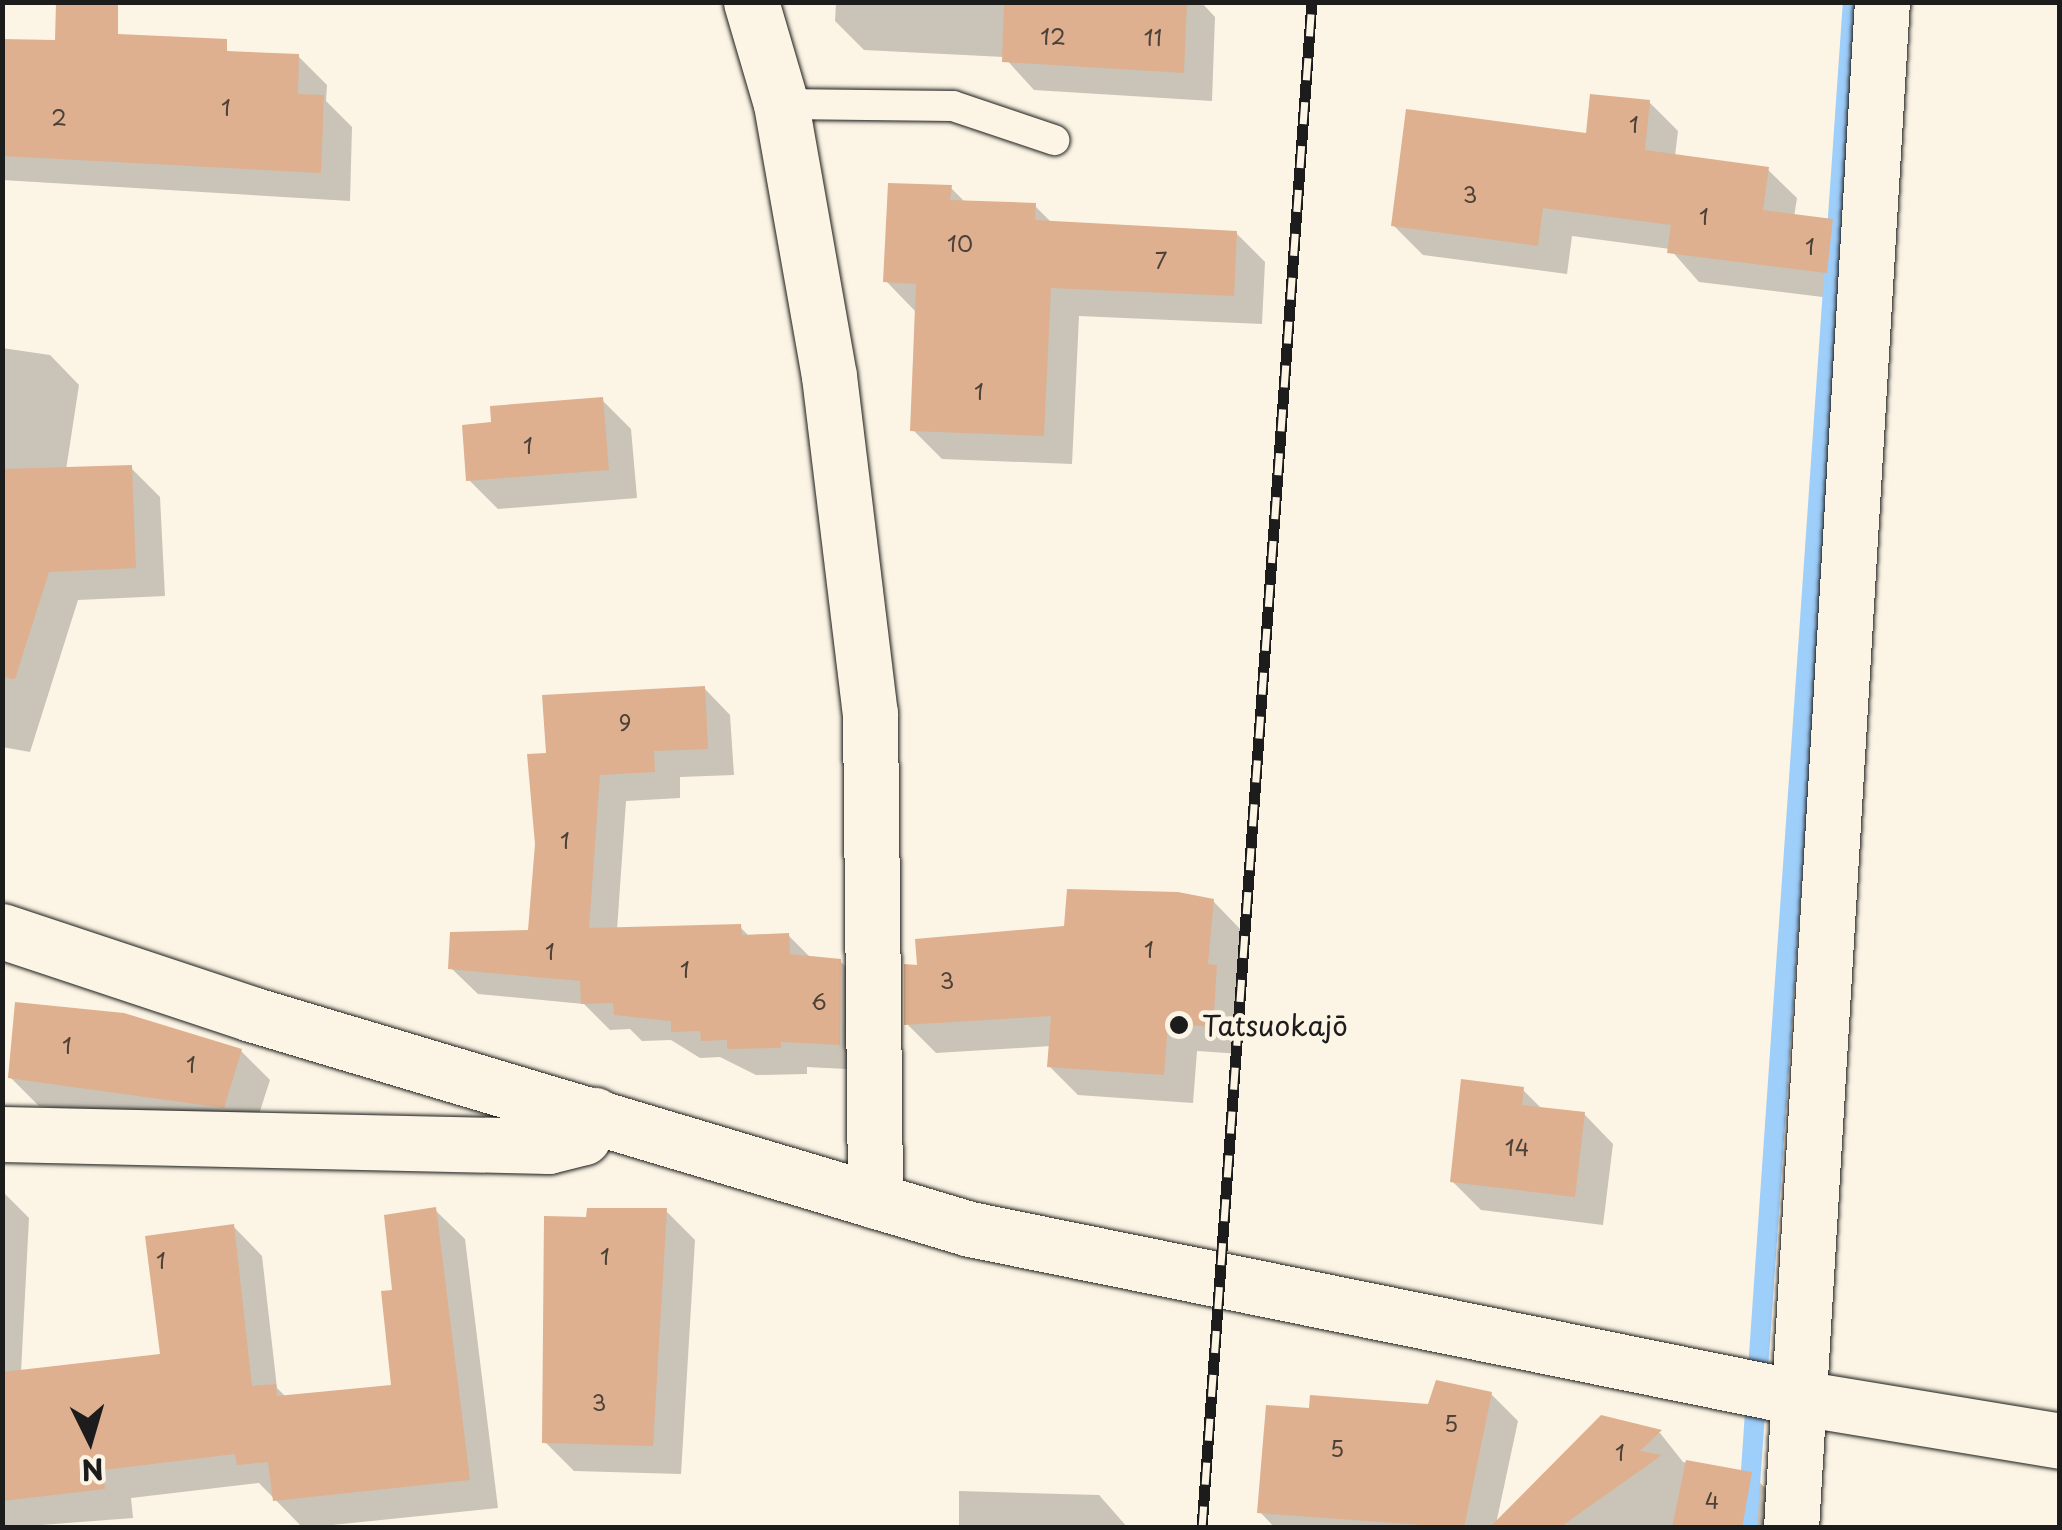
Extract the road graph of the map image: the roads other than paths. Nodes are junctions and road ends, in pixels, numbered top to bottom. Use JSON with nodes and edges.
{"nodes":[{"id":1,"x":752,"y":2,"type":"edge"},
{"id":2,"x":1882,"y":2,"type":"edge"},
{"id":3,"x":781,"y":104,"type":"junction"},
{"id":4,"x":1054,"y":140,"type":"dead end"},
{"id":5,"x":2,"y":931,"type":"edge"},
{"id":6,"x":594,"y":1115,"type":"junction"},
{"id":7,"x":2,"y":1134,"type":"edge"},
{"id":8,"x":876,"y":1201,"type":"junction"},
{"id":9,"x":1801,"y":1398,"type":"junction"},
{"id":10,"x":2060,"y":1441,"type":"edge"},
{"id":11,"x":1791,"y":1528,"type":"edge"}],
"edges":[{"from":1,"to":3,"type":"street"},
{"from":2,"to":9,"type":"street"},
{"from":3,"to":4,"type":"lane"},
{"from":3,"to":8,"type":"street"},
{"from":5,"to":6,"type":"street"},
{"from":6,"to":7,"type":"street"},
{"from":6,"to":8,"type":"street"},
{"from":8,"to":9,"type":"street"},
{"from":9,"to":10,"type":"street"},
{"from":9,"to":11,"type":"street"}]}
